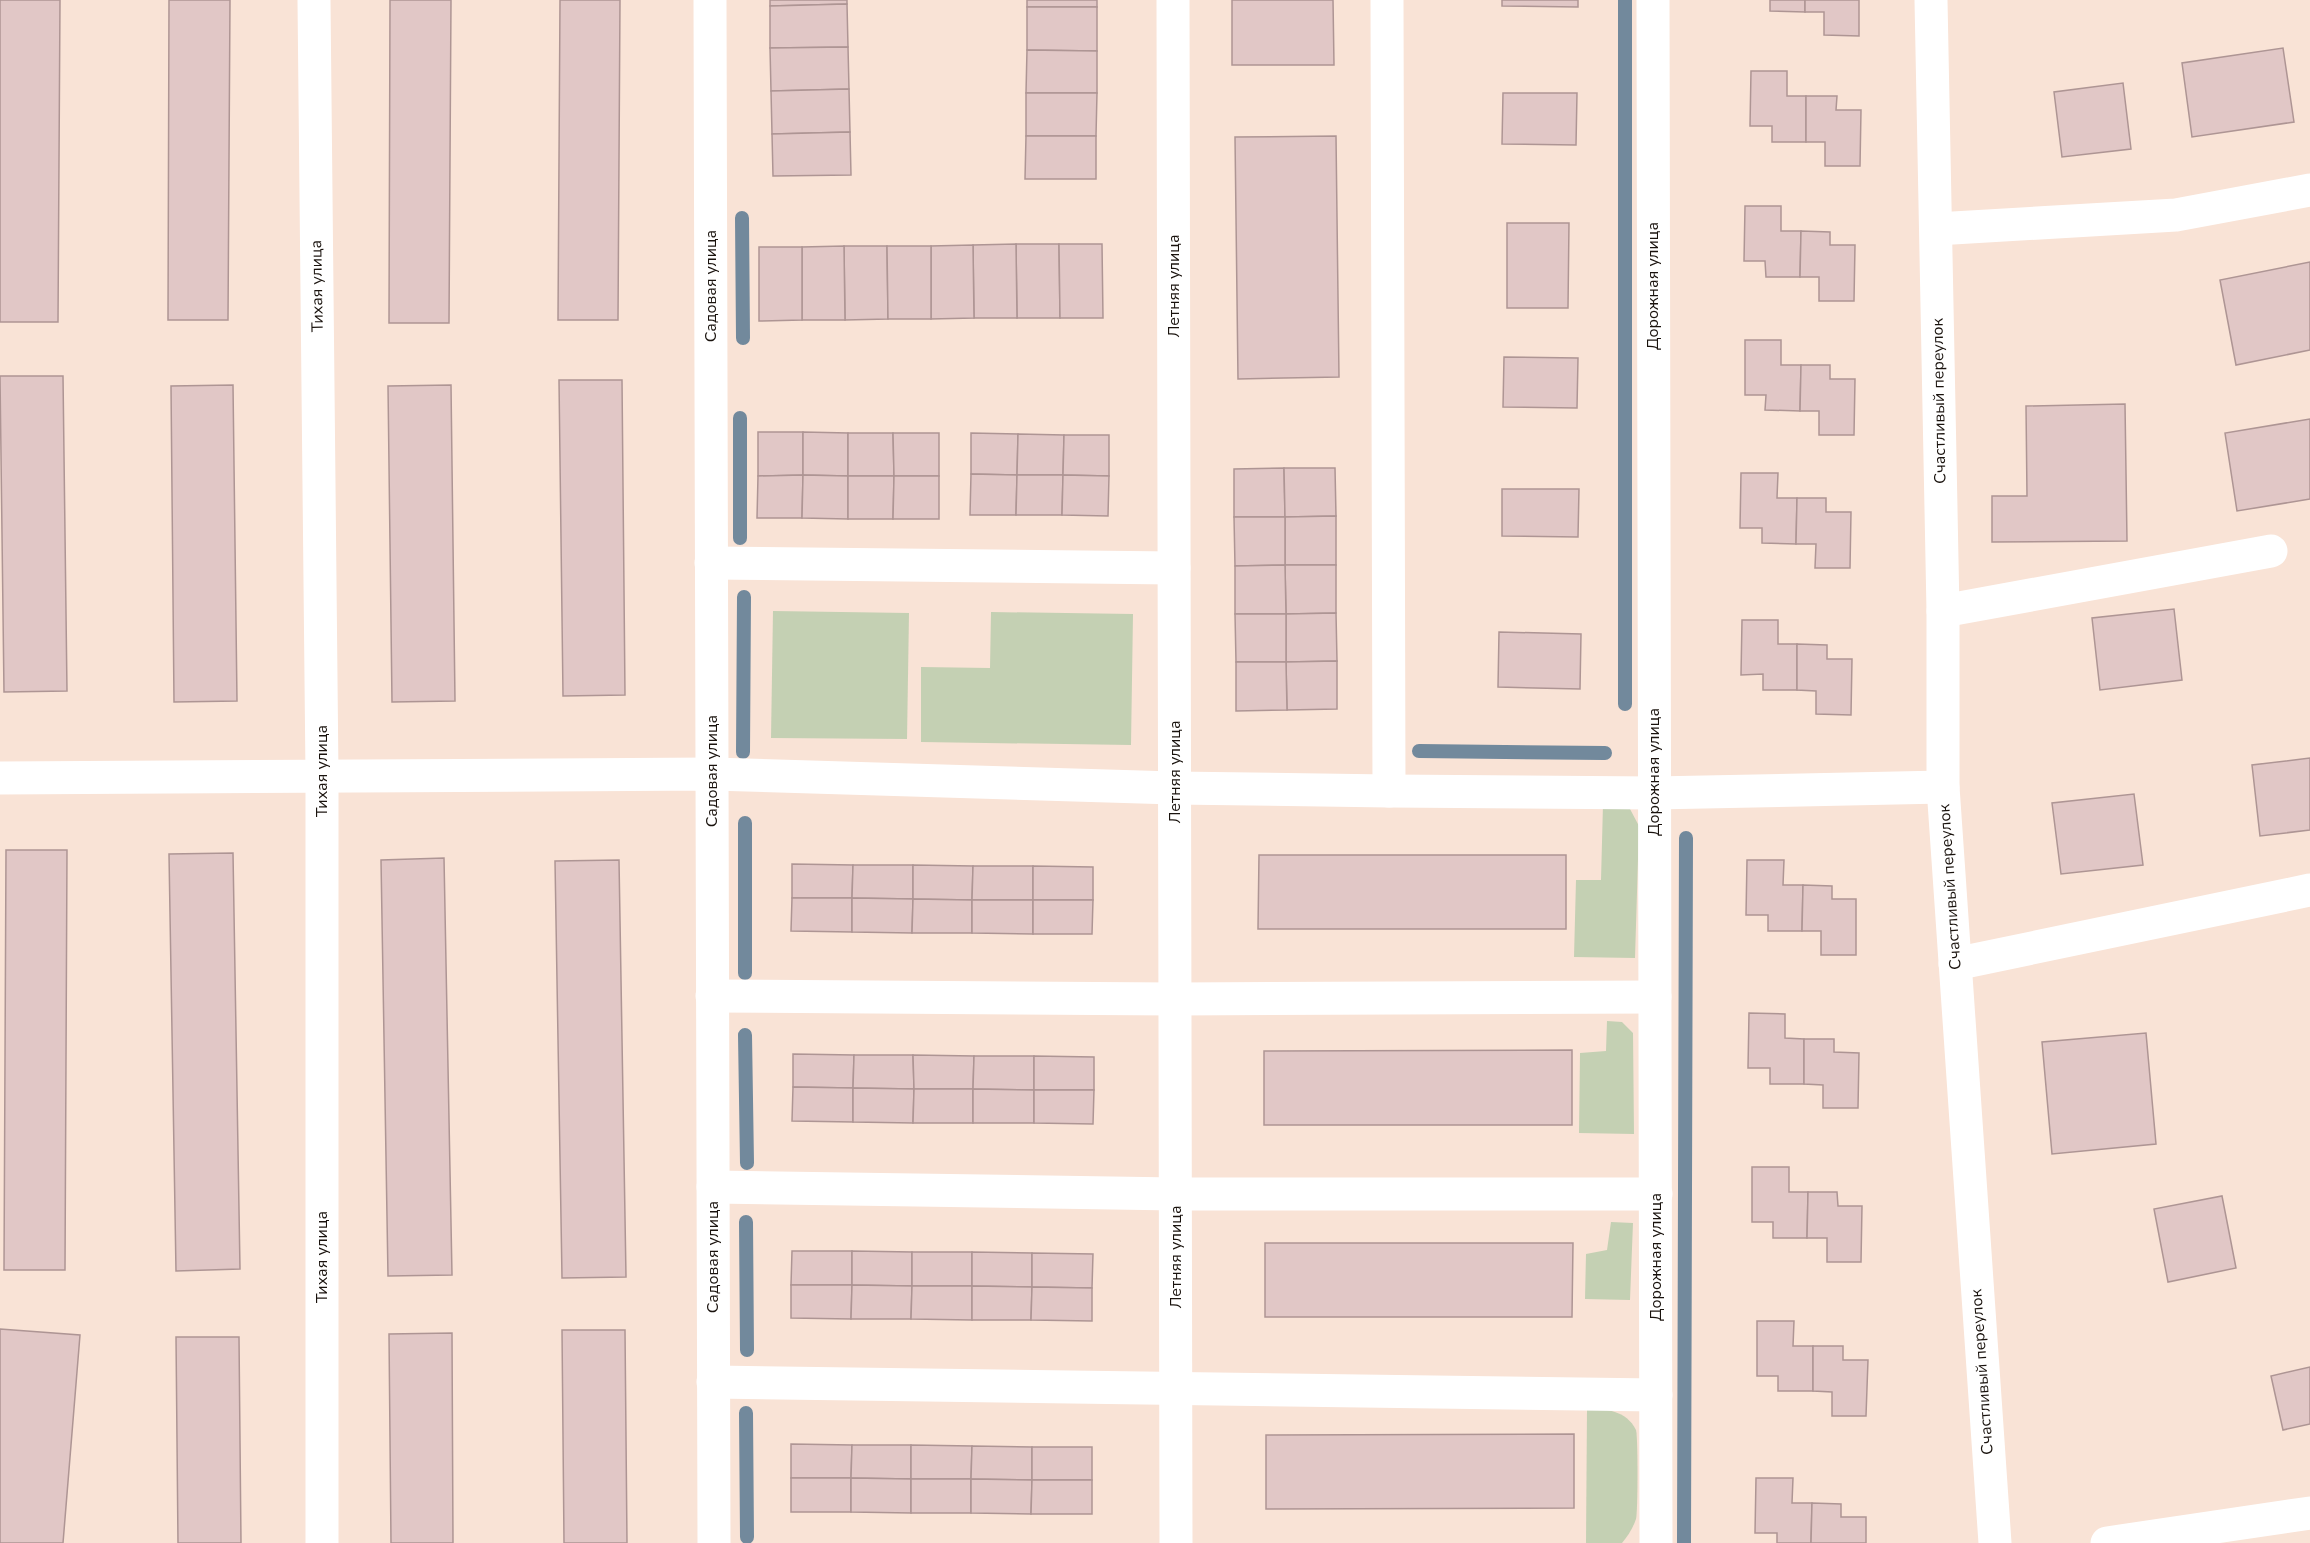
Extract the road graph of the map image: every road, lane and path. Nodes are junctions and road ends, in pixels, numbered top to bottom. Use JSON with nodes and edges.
{"nodes":[{"id":1,"x":314,"y":0,"type":"edge"},
{"id":2,"x":710,"y":0,"type":"edge"},
{"id":3,"x":1173,"y":0,"type":"edge"},
{"id":4,"x":1387,"y":0,"type":"edge"},
{"id":5,"x":1653,"y":0,"type":"edge"},
{"id":6,"x":1931,"y":0,"type":"edge"},
{"id":7,"x":2310,"y":190,"type":"edge"},
{"id":8,"x":1936,"y":229,"type":"junction"},
{"id":9,"x":2271,"y":551,"type":"dead end"},
{"id":10,"x":711,"y":563,"type":"junction"},
{"id":11,"x":1174,"y":568,"type":"junction"},
{"id":12,"x":1943,"y":611,"type":"junction"},
{"id":13,"x":712,"y":774,"type":"junction"},
{"id":14,"x":322,"y":776,"type":"junction"},
{"id":15,"x":0,"y":778,"type":"edge"},
{"id":16,"x":1174,"y":788,"type":"junction"},
{"id":17,"x":1943,"y":788,"type":"junction"},
{"id":18,"x":1389,"y":791,"type":"junction"},
{"id":19,"x":1654,"y":793,"type":"junction"},
{"id":20,"x":2310,"y":890,"type":"edge"},
{"id":21,"x":1955,"y":964,"type":"junction"},
{"id":22,"x":712,"y":996,"type":"junction"},
{"id":23,"x":1655,"y":997,"type":"junction"},
{"id":24,"x":1175,"y":999,"type":"junction"},
{"id":25,"x":713,"y":1187,"type":"junction"},
{"id":26,"x":1176,"y":1194,"type":"junction"},
{"id":27,"x":1656,"y":1194,"type":"junction"},
{"id":28,"x":713,"y":1382,"type":"junction"},
{"id":29,"x":1176,"y":1387,"type":"junction"},
{"id":30,"x":1656,"y":1395,"type":"junction"},
{"id":31,"x":2310,"y":1513,"type":"edge"},
{"id":32,"x":322,"y":1543,"type":"edge"},
{"id":33,"x":714,"y":1543,"type":"edge"},
{"id":34,"x":1176,"y":1543,"type":"edge"},
{"id":35,"x":1656,"y":1543,"type":"edge"},
{"id":36,"x":1995,"y":1543,"type":"edge"},
{"id":37,"x":2107,"y":1543,"type":"edge"}],
"edges":[{"from":1,"to":14,"type":"street","name":"Тихая улица"},
{"from":2,"to":10,"type":"street","name":"Садовая улица"},
{"from":3,"to":11,"type":"street","name":"Летняя улица"},
{"from":4,"to":18,"type":"street"},
{"from":5,"to":19,"type":"street","name":"Дорожная улица"},
{"from":6,"to":8,"type":"street","name":"Счастливый переулок"},
{"from":7,"to":8,"type":"street"},
{"from":8,"to":12,"type":"street","name":"Счастливый переулок"},
{"from":9,"to":12,"type":"street"},
{"from":10,"to":11,"type":"street"},
{"from":10,"to":13,"type":"street","name":"Садовая улица"},
{"from":11,"to":16,"type":"street","name":"Летняя улица"},
{"from":12,"to":17,"type":"street","name":"Счастливый переулок"},
{"from":13,"to":14,"type":"street"},
{"from":13,"to":16,"type":"street"},
{"from":13,"to":22,"type":"street","name":"Садовая улица"},
{"from":14,"to":15,"type":"street"},
{"from":14,"to":32,"type":"street","name":"Тихая улица"},
{"from":16,"to":18,"type":"street"},
{"from":16,"to":24,"type":"street","name":"Летняя улица"},
{"from":17,"to":19,"type":"street"},
{"from":17,"to":21,"type":"street","name":"Счастливый переулок"},
{"from":18,"to":19,"type":"street"},
{"from":19,"to":23,"type":"street","name":"Дорожная улица"},
{"from":20,"to":21,"type":"street"},
{"from":21,"to":36,"type":"street","name":"Счастливый переулок"},
{"from":22,"to":24,"type":"street"},
{"from":22,"to":25,"type":"street","name":"Садовая улица"},
{"from":23,"to":24,"type":"street"},
{"from":23,"to":27,"type":"street","name":"Дорожная улица"},
{"from":24,"to":26,"type":"street","name":"Летняя улица"},
{"from":25,"to":26,"type":"street"},
{"from":25,"to":28,"type":"street","name":"Садовая улица"},
{"from":26,"to":27,"type":"street"},
{"from":26,"to":29,"type":"street","name":"Летняя улица"},
{"from":27,"to":30,"type":"street","name":"Дорожная улица"},
{"from":28,"to":29,"type":"street"},
{"from":28,"to":33,"type":"street","name":"Садовая улица"},
{"from":29,"to":30,"type":"street"},
{"from":29,"to":34,"type":"street","name":"Летняя улица"},
{"from":30,"to":35,"type":"street","name":"Дорожная улица"},
{"from":31,"to":37,"type":"street"}]}
